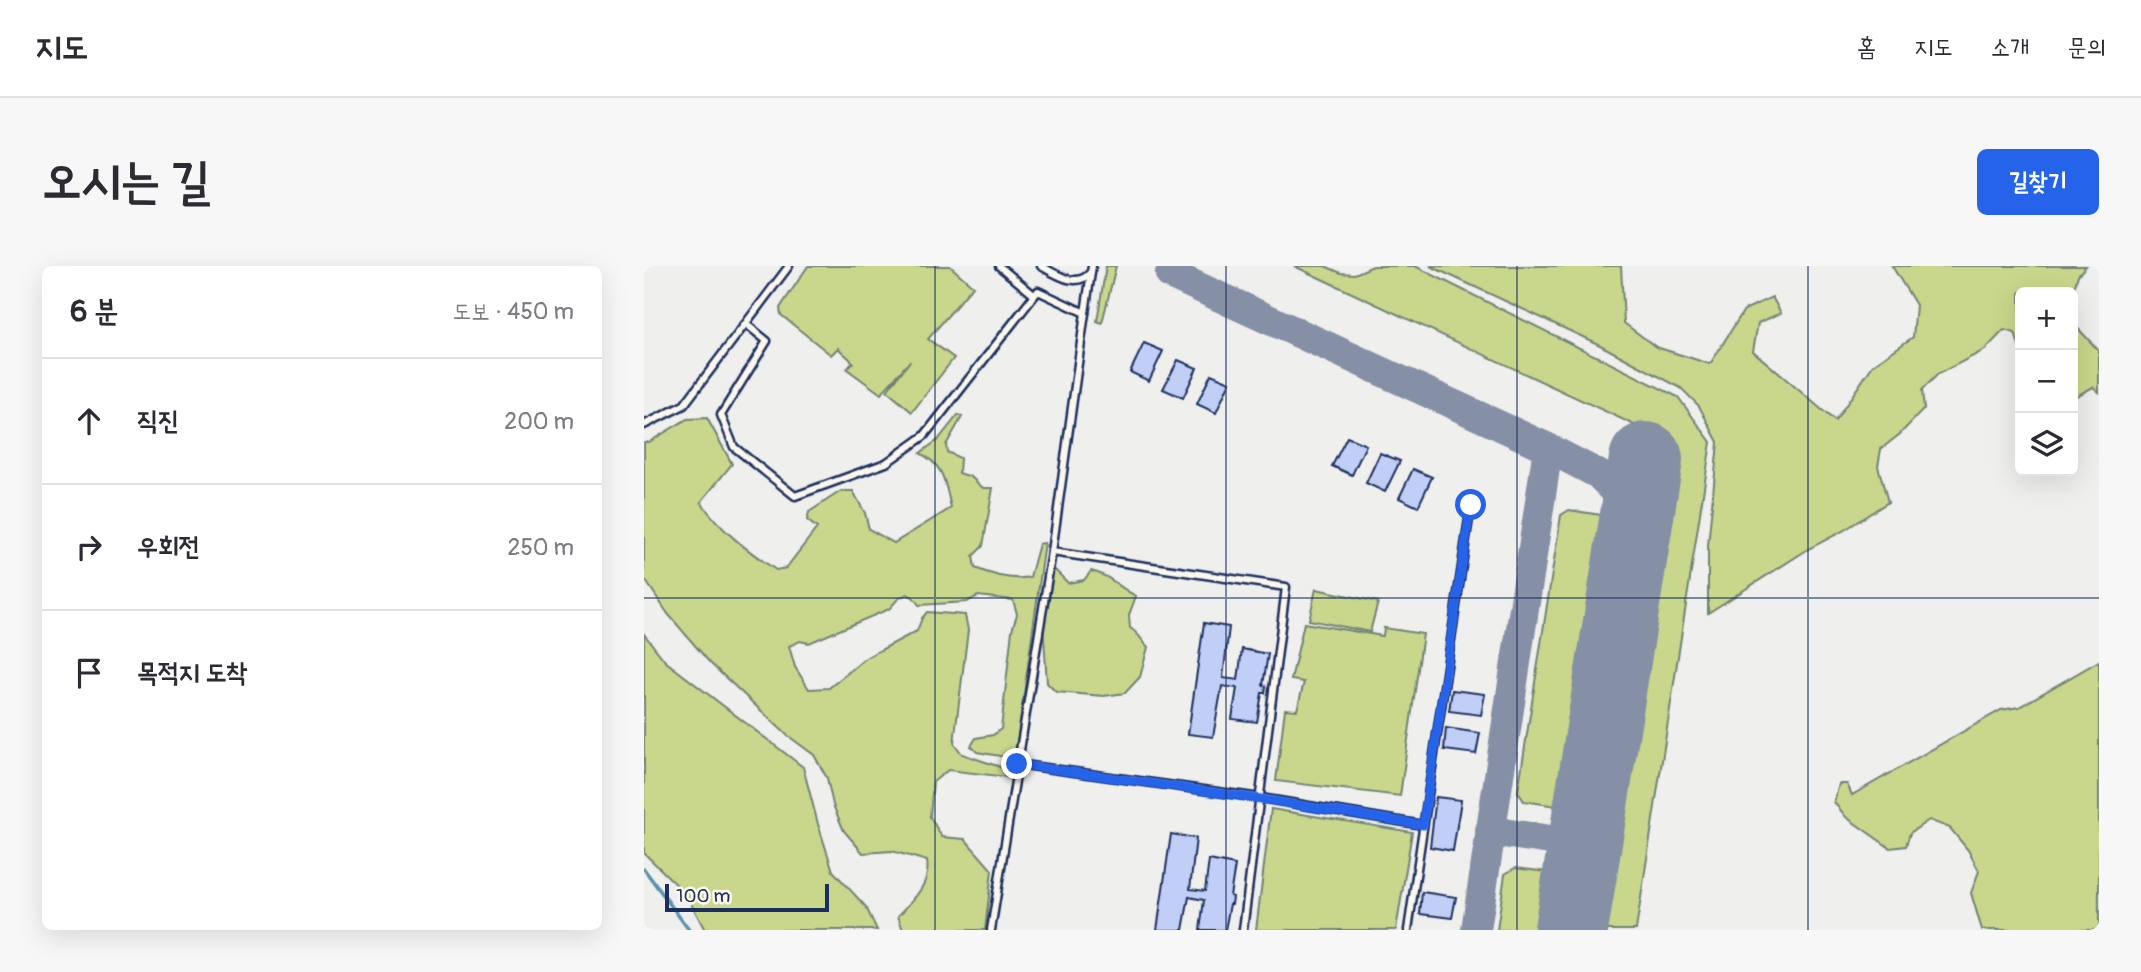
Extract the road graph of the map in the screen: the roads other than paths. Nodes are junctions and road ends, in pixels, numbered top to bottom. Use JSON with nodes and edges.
{"nodes":[{"id":1,"x":789,"y":266,"type":"edge"},
{"id":2,"x":999,"y":266,"type":"edge"},
{"id":3,"x":1041,"y":266,"type":"edge"},
{"id":4,"x":1092,"y":267,"type":"edge"},
{"id":5,"x":1034,"y":295,"type":"junction"},
{"id":6,"x":1085,"y":313,"type":"junction"},
{"id":7,"x":746,"y":324,"type":"junction"},
{"id":8,"x":644,"y":425,"type":"edge"},
{"id":9,"x":1471,"y":505,"type":"dead end"},
{"id":10,"x":1052,"y":552,"type":"junction"},
{"id":11,"x":1017,"y":764,"type":"junction"},
{"id":12,"x":1261,"y":799,"type":"junction"},
{"id":13,"x":1423,"y":825,"type":"junction"},
{"id":14,"x":990,"y":930,"type":"edge"},
{"id":15,"x":1243,"y":930,"type":"edge"},
{"id":16,"x":1408,"y":930,"type":"edge"}],
"edges":[{"from":1,"to":7,"type":"lane"},
{"from":2,"to":5,"type":"lane"},
{"from":3,"to":4,"type":"lane"},
{"from":4,"to":6,"type":"lane"},
{"from":5,"to":6,"type":"lane"},
{"from":5,"to":7,"type":"lane"},
{"from":6,"to":10,"type":"lane"},
{"from":7,"to":8,"type":"lane"},
{"from":9,"to":13,"type":"lane"},
{"from":10,"to":11,"type":"lane"},
{"from":10,"to":12,"type":"lane"},
{"from":11,"to":12,"type":"lane"},
{"from":11,"to":14,"type":"lane"},
{"from":12,"to":13,"type":"lane"},
{"from":12,"to":15,"type":"lane"},
{"from":13,"to":16,"type":"lane"}]}
